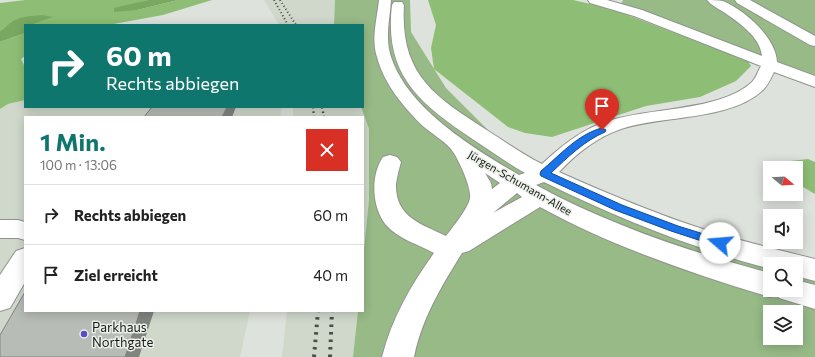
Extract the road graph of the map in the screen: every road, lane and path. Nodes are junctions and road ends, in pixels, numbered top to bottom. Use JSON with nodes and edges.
{"nodes":[{"id":1,"x":385,"y":0,"type":"edge"},
{"id":2,"x":398,"y":0,"type":"edge"},
{"id":3,"x":594,"y":0,"type":"edge"},
{"id":4,"x":713,"y":0,"type":"edge"},
{"id":5,"x":741,"y":0,"type":"edge"},
{"id":6,"x":815,"y":42,"type":"edge"},
{"id":7,"x":770,"y":64,"type":"junction"},
{"id":8,"x":815,"y":82,"type":"edge"},
{"id":9,"x":459,"y":147,"type":"junction"},
{"id":10,"x":390,"y":162,"type":"dead end"},
{"id":11,"x":517,"y":183,"type":"junction"},
{"id":12,"x":542,"y":185,"type":"junction"},
{"id":13,"x":470,"y":222,"type":"junction"},
{"id":14,"x":0,"y":229,"type":"edge"},
{"id":15,"x":24,"y":231,"type":"edge"},
{"id":16,"x":451,"y":249,"type":"junction"},
{"id":17,"x":763,"y":257,"type":"edge"},
{"id":18,"x":24,"y":260,"type":"edge"},
{"id":19,"x":803,"y":267,"type":"edge"},
{"id":20,"x":815,"y":270,"type":"edge"},
{"id":21,"x":763,"y":283,"type":"edge"},
{"id":22,"x":803,"y":294,"type":"edge"},
{"id":23,"x":815,"y":297,"type":"edge"},
{"id":24,"x":0,"y":299,"type":"edge"},
{"id":25,"x":398,"y":357,"type":"edge"}],
"edges":[{"from":1,"to":9,"type":"street","name":"Jürgen-Schumann-Allee"},
{"from":2,"to":12,"type":"street","name":"Jürgen-Schumann-Allee"},
{"from":3,"to":7,"type":"street"},
{"from":4,"to":7,"type":"street"},
{"from":5,"to":6,"type":"street"},
{"from":7,"to":8,"type":"street"},
{"from":7,"to":12,"type":"street"},
{"from":9,"to":11,"type":"street","name":"Jürgen-Schumann-Allee"},
{"from":9,"to":13,"type":"street"},
{"from":10,"to":16,"type":"street"},
{"from":11,"to":12,"type":"street"},
{"from":11,"to":13,"type":"street"},
{"from":12,"to":16,"type":"street"},
{"from":12,"to":17,"type":"street","name":"Jürgen-Schumann-Allee"},
{"from":12,"to":21,"type":"street","name":"Jürgen-Schumann-Allee"},
{"from":13,"to":16,"type":"street"},
{"from":14,"to":15,"type":"street"},
{"from":16,"to":25,"type":"street"},
{"from":18,"to":24,"type":"street"},
{"from":19,"to":20,"type":"street"},
{"from":22,"to":23,"type":"street"}]}
